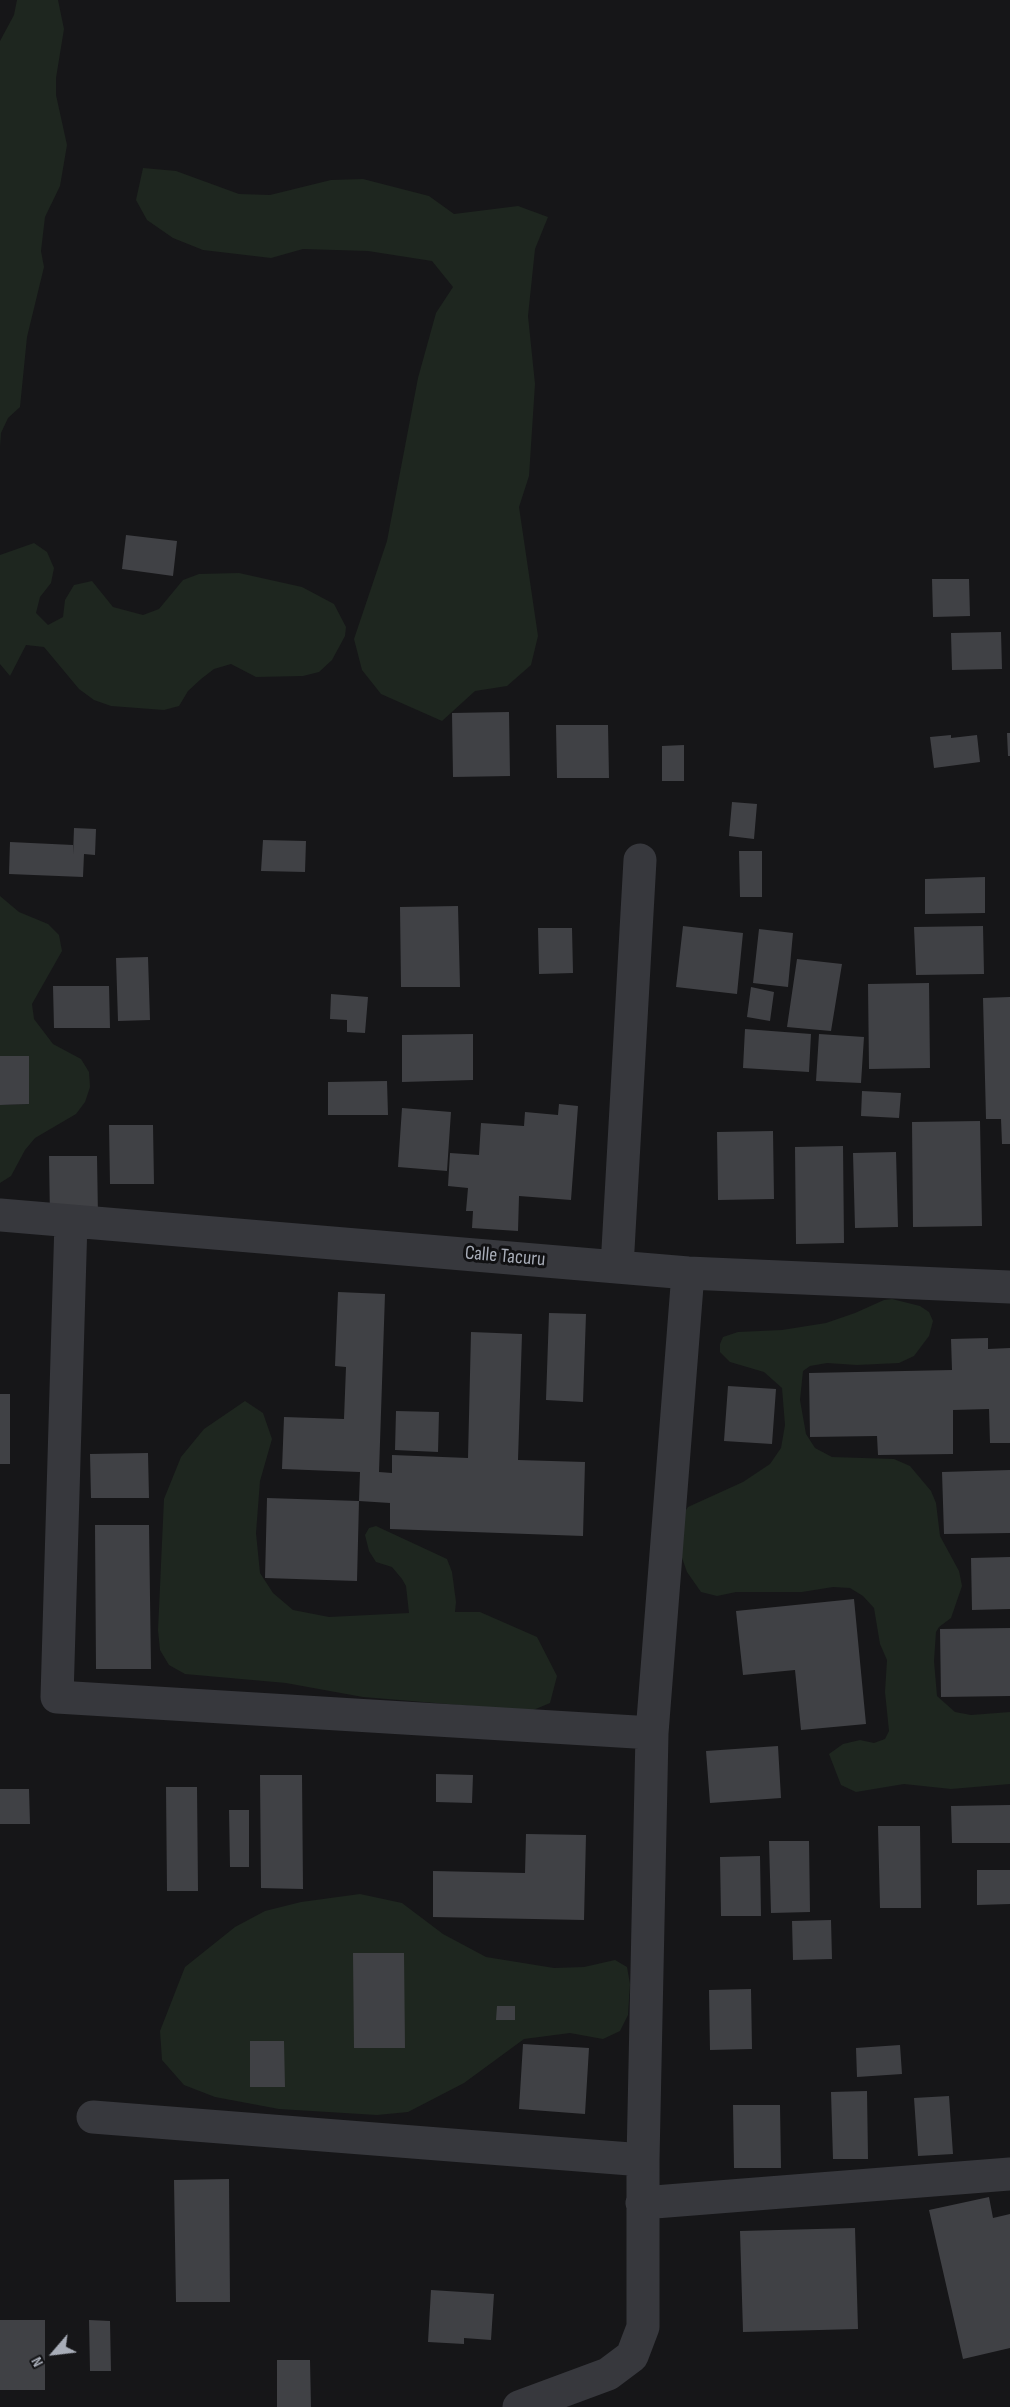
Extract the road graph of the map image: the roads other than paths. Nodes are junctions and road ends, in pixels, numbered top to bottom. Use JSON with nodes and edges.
{"nodes":[{"id":1,"x":640,"y":860,"type":"dead end"},
{"id":2,"x":0,"y":1215,"type":"edge"},
{"id":3,"x":71,"y":1221,"type":"junction"},
{"id":4,"x":617,"y":1267,"type":"junction"},
{"id":5,"x":688,"y":1273,"type":"junction"},
{"id":6,"x":1010,"y":1287,"type":"edge"},
{"id":7,"x":652,"y":1733,"type":"junction"},
{"id":8,"x":93,"y":2118,"type":"dead end"},
{"id":9,"x":643,"y":2160,"type":"junction"},
{"id":10,"x":1010,"y":2174,"type":"edge"},
{"id":11,"x":642,"y":2203,"type":"junction"},
{"id":12,"x":519,"y":2407,"type":"edge"}],
"edges":[{"from":1,"to":4,"type":"street"},
{"from":2,"to":3,"type":"street","name":"Calle Tacuru"},
{"from":3,"to":4,"type":"street","name":"Calle Tacuru"},
{"from":3,"to":7,"type":"street"},
{"from":4,"to":5,"type":"street","name":"Calle Tacuru"},
{"from":5,"to":6,"type":"street","name":"Calle Tacuru"},
{"from":5,"to":7,"type":"street"},
{"from":7,"to":9,"type":"street"},
{"from":8,"to":9,"type":"street"},
{"from":9,"to":11,"type":"street"},
{"from":10,"to":11,"type":"street"},
{"from":11,"to":12,"type":"street"}]}
